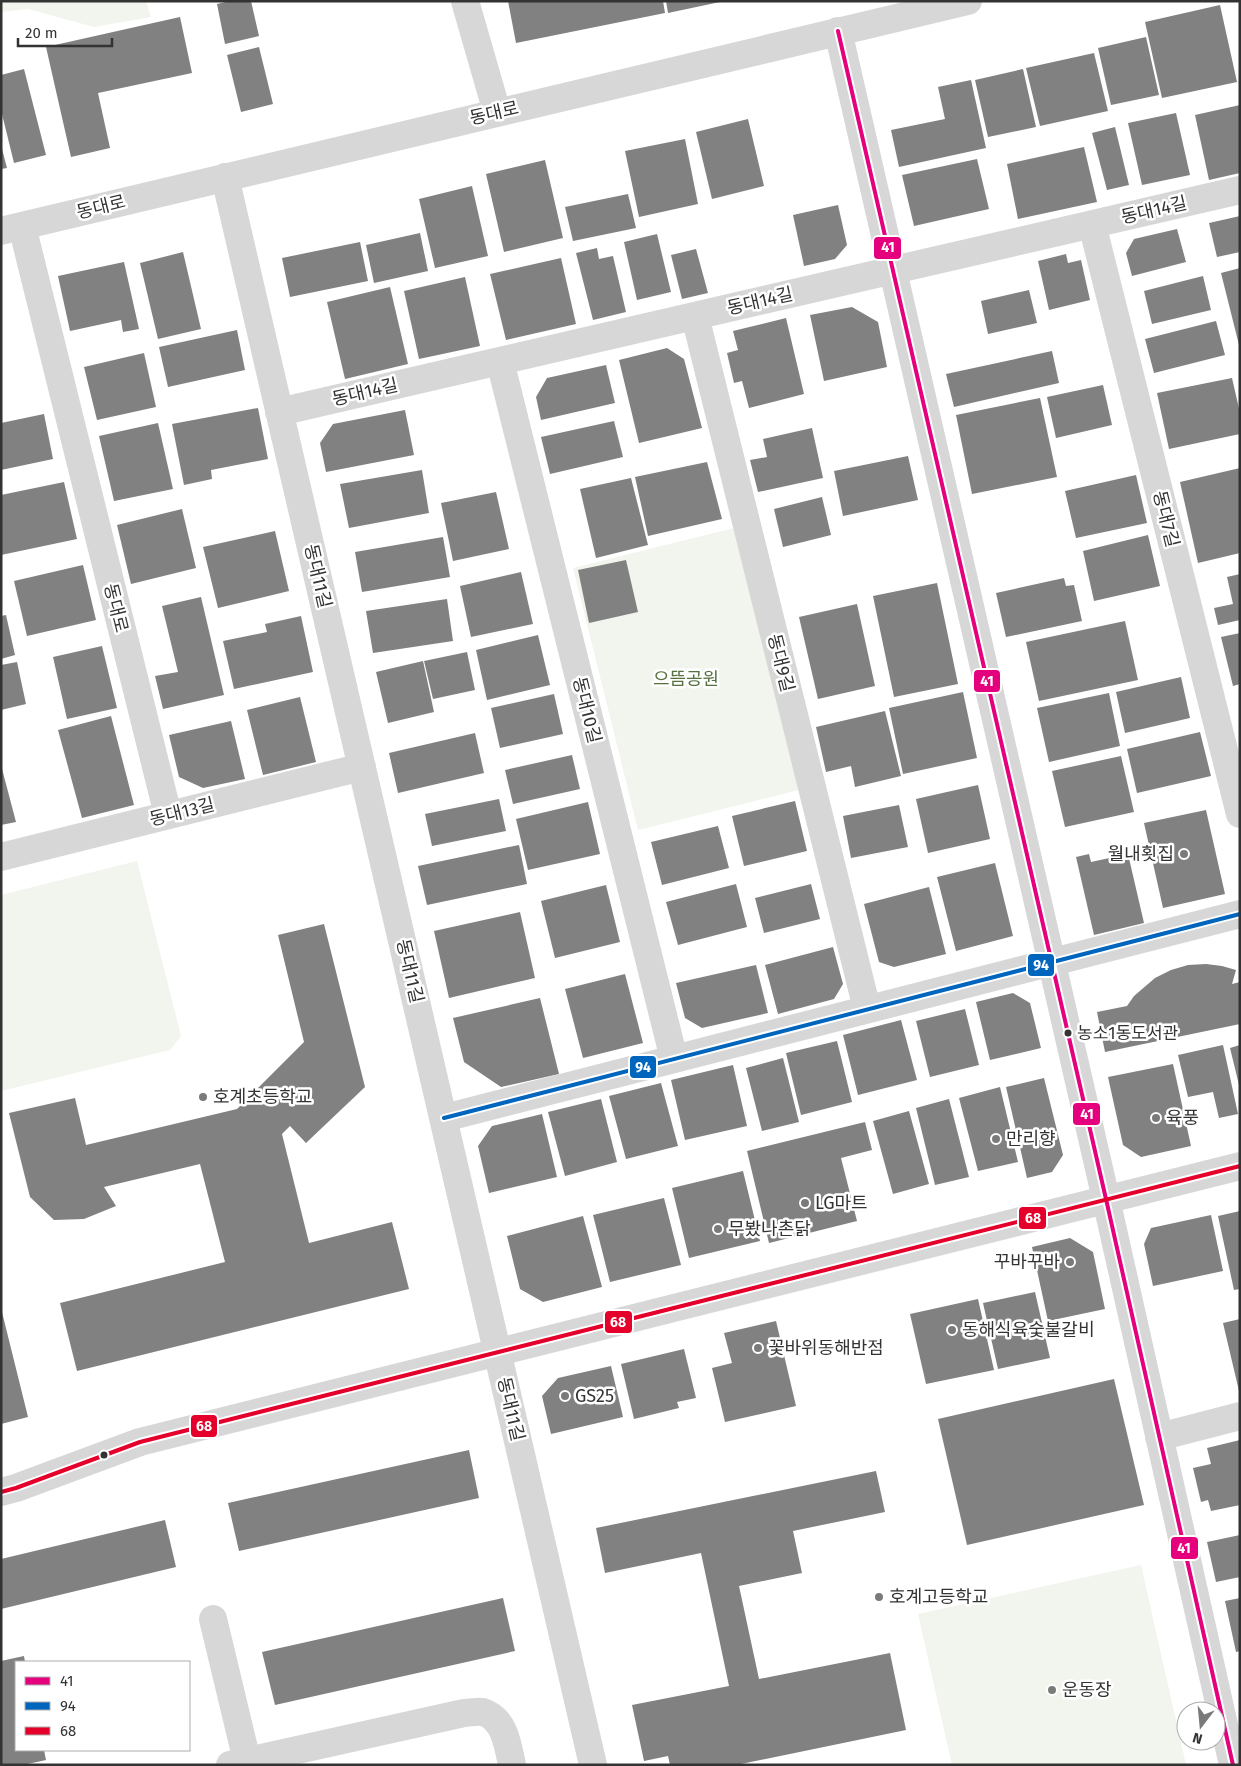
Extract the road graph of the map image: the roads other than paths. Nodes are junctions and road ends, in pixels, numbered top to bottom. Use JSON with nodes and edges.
{"nodes":[{"id":1,"x":465,"y":1,"type":"edge"},
{"id":2,"x":968,"y":1,"type":"edge"},
{"id":3,"x":838,"y":31,"type":"junction"},
{"id":4,"x":497,"y":112,"type":"junction"},
{"id":5,"x":225,"y":177,"type":"junction"},
{"id":6,"x":1240,"y":190,"type":"edge"},
{"id":7,"x":1092,"y":224,"type":"junction"},
{"id":8,"x":12,"y":229,"type":"edge"},
{"id":9,"x":893,"y":270,"type":"junction"},
{"id":10,"x":695,"y":316,"type":"junction"},
{"id":11,"x":500,"y":361,"type":"junction"},
{"id":12,"x":279,"y":412,"type":"junction"},
{"id":13,"x":362,"y":767,"type":"junction"},
{"id":14,"x":1240,"y":814,"type":"edge"},
{"id":15,"x":168,"y":815,"type":"junction"},
{"id":16,"x":1,"y":857,"type":"edge"},
{"id":17,"x":1240,"y":914,"type":"edge"},
{"id":18,"x":1051,"y":963,"type":"junction"},
{"id":19,"x":867,"y":1009,"type":"junction"},
{"id":20,"x":674,"y":1059,"type":"junction"},
{"id":21,"x":444,"y":1118,"type":"junction"},
{"id":22,"x":1240,"y":1166,"type":"edge"},
{"id":23,"x":1106,"y":1199,"type":"junction"},
{"id":24,"x":498,"y":1352,"type":"junction"},
{"id":25,"x":1240,"y":1416,"type":"edge"},
{"id":26,"x":1159,"y":1437,"type":"junction"},
{"id":27,"x":1,"y":1492,"type":"edge"},
{"id":28,"x":214,"y":1619,"type":"dead end"},
{"id":29,"x":242,"y":1763,"type":"edge"},
{"id":30,"x":512,"y":1765,"type":"edge"},
{"id":31,"x":593,"y":1765,"type":"edge"},
{"id":32,"x":1233,"y":1765,"type":"edge"}],
"edges":[{"from":1,"to":4,"type":"street"},
{"from":2,"to":3,"type":"street","name":"동대로"},
{"from":3,"to":4,"type":"street","name":"동대로"},
{"from":3,"to":9,"type":"street"},
{"from":4,"to":5,"type":"street","name":"동대로"},
{"from":5,"to":8,"type":"street","name":"동대로"},
{"from":5,"to":12,"type":"street","name":"동대11길"},
{"from":6,"to":7,"type":"street","name":"동대14길"},
{"from":7,"to":9,"type":"street","name":"동대14길"},
{"from":7,"to":14,"type":"street","name":"동대7길"},
{"from":8,"to":15,"type":"street","name":"동대로"},
{"from":9,"to":10,"type":"street","name":"동대14길"},
{"from":9,"to":18,"type":"street"},
{"from":10,"to":11,"type":"street","name":"동대14길"},
{"from":10,"to":19,"type":"street","name":"동대9길"},
{"from":11,"to":12,"type":"street","name":"동대14길"},
{"from":11,"to":20,"type":"street","name":"동대10길"},
{"from":12,"to":13,"type":"street","name":"동대11길"},
{"from":13,"to":15,"type":"street","name":"동대13길"},
{"from":13,"to":21,"type":"street","name":"동대11길"},
{"from":15,"to":16,"type":"street","name":"동대13길"},
{"from":17,"to":18,"type":"street"},
{"from":18,"to":19,"type":"street"},
{"from":18,"to":23,"type":"street"},
{"from":19,"to":20,"type":"street"},
{"from":20,"to":21,"type":"street"},
{"from":21,"to":24,"type":"street","name":"동대11길"},
{"from":22,"to":23,"type":"street"},
{"from":23,"to":24,"type":"street"},
{"from":23,"to":26,"type":"street"},
{"from":24,"to":27,"type":"street"},
{"from":24,"to":31,"type":"street","name":"동대11길"},
{"from":25,"to":26,"type":"street"},
{"from":26,"to":32,"type":"street"},
{"from":28,"to":29,"type":"street"},
{"from":29,"to":30,"type":"street"}]}
